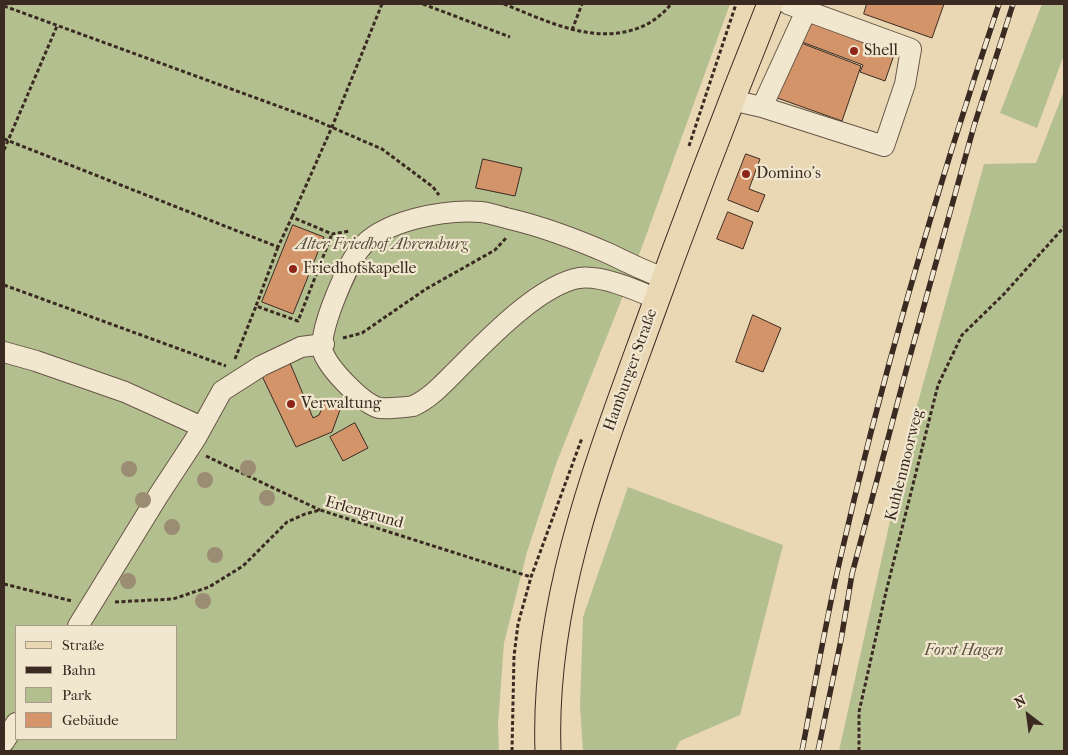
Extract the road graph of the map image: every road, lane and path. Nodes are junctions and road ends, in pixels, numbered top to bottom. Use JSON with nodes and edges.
{"nodes":[{"id":1,"x":382,"y":4,"type":"edge"},
{"id":2,"x":424,"y":4,"type":"edge"},
{"id":3,"x":504,"y":4,"type":"edge"},
{"id":4,"x":582,"y":4,"type":"edge"},
{"id":5,"x":671,"y":4,"type":"edge"},
{"id":6,"x":770,"y":4,"type":"edge"},
{"id":7,"x":4,"y":6,"type":"edge"},
{"id":8,"x":797,"y":7,"type":"edge"},
{"id":9,"x":57,"y":26,"type":"junction"},
{"id":10,"x":572,"y":30,"type":"junction"},
{"id":11,"x":510,"y":37,"type":"dead end"},
{"id":12,"x":731,"y":100,"type":"junction"},
{"id":13,"x":762,"y":106,"type":"junction"},
{"id":14,"x":332,"y":127,"type":"junction"},
{"id":15,"x":6,"y":140,"type":"edge"},
{"id":16,"x":4,"y":150,"type":"edge"},
{"id":17,"x":453,"y":213,"type":"junction"},
{"id":18,"x":292,"y":217,"type":"junction"},
{"id":19,"x":521,"y":222,"type":"junction"},
{"id":20,"x":1064,"y":227,"type":"edge"},
{"id":21,"x":278,"y":247,"type":"junction"},
{"id":22,"x":4,"y":285,"type":"edge"},
{"id":23,"x":660,"y":288,"type":"junction"},
{"id":24,"x":256,"y":306,"type":"junction"},
{"id":25,"x":324,"y":342,"type":"junction"},
{"id":26,"x":4,"y":352,"type":"edge"},
{"id":27,"x":202,"y":426,"type":"junction"},
{"id":28,"x":189,"y":448,"type":"junction"},
{"id":29,"x":320,"y":510,"type":"junction"},
{"id":30,"x":4,"y":584,"type":"edge"},
{"id":31,"x":91,"y":604,"type":"junction"},
{"id":32,"x":79,"y":625,"type":"edge"},
{"id":33,"x":15,"y":725,"type":"edge"},
{"id":34,"x":4,"y":742,"type":"edge"},
{"id":35,"x":512,"y":751,"type":"edge"},
{"id":36,"x":548,"y":751,"type":"edge"},
{"id":37,"x":859,"y":751,"type":"edge"}],
"edges":[{"from":1,"to":14,"type":"path"},
{"from":2,"to":11,"type":"path"},
{"from":3,"to":10,"type":"path"},
{"from":4,"to":10,"type":"path"},
{"from":5,"to":10,"type":"path"},
{"from":6,"to":12,"type":"main road","name":"Hamburger Straße"},
{"from":7,"to":9,"type":"path"},
{"from":8,"to":13,"type":"lane"},
{"from":8,"to":13,"type":"lane"},
{"from":9,"to":14,"type":"path"},
{"from":9,"to":15,"type":"path"},
{"from":12,"to":13,"type":"lane"},
{"from":12,"to":23,"type":"main road","name":"Hamburger Straße"},
{"from":14,"to":17,"type":"path"},
{"from":14,"to":18,"type":"path"},
{"from":15,"to":16,"type":"path"},
{"from":15,"to":21,"type":"path"},
{"from":17,"to":19,"type":"lane"},
{"from":17,"to":25,"type":"lane"},
{"from":18,"to":21,"type":"path"},
{"from":18,"to":24,"type":"path"},
{"from":19,"to":23,"type":"lane"},
{"from":19,"to":25,"type":"path"},
{"from":20,"to":37,"type":"path","name":"Kuhlenmoorweg"},
{"from":21,"to":24,"type":"path"},
{"from":22,"to":24,"type":"path"},
{"from":23,"to":25,"type":"lane"},
{"from":23,"to":36,"type":"main road","name":"Hamburger Straße"},
{"from":25,"to":27,"type":"lane"},
{"from":26,"to":27,"type":"lane"},
{"from":27,"to":28,"type":"lane"},
{"from":28,"to":29,"type":"path"},
{"from":28,"to":31,"type":"lane"},
{"from":29,"to":31,"type":"path","name":"Erlengrund"},
{"from":29,"to":35,"type":"path","name":"Erlengrund"},
{"from":30,"to":31,"type":"path","name":"Erlengrund"},
{"from":31,"to":32,"type":"lane"},
{"from":33,"to":34,"type":"lane"}]}
